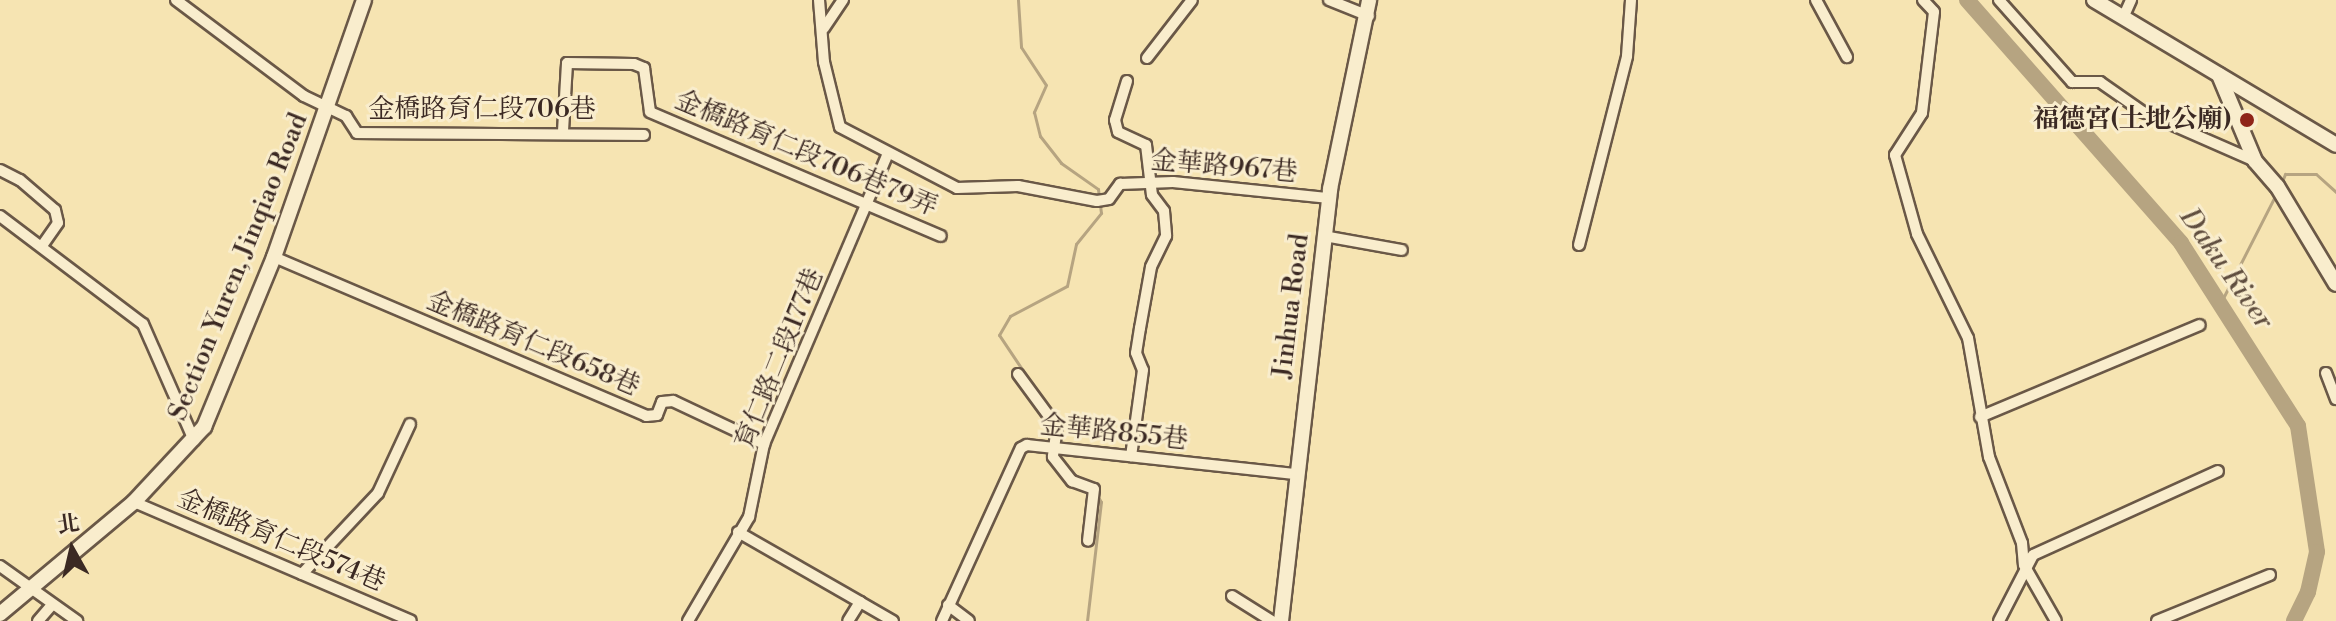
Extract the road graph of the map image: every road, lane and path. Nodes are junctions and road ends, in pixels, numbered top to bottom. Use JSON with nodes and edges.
{"nodes":[{"id":1,"x":176,"y":0,"type":"edge"},
{"id":2,"x":364,"y":0,"type":"edge"},
{"id":3,"x":819,"y":0,"type":"edge"},
{"id":4,"x":843,"y":0,"type":"edge"},
{"id":5,"x":1192,"y":0,"type":"edge"},
{"id":6,"x":1329,"y":0,"type":"edge"},
{"id":7,"x":1369,"y":0,"type":"edge"},
{"id":8,"x":1631,"y":0,"type":"edge"},
{"id":9,"x":1816,"y":0,"type":"edge"},
{"id":10,"x":1923,"y":0,"type":"edge"},
{"id":11,"x":1999,"y":0,"type":"edge"},
{"id":12,"x":2094,"y":0,"type":"edge"},
{"id":13,"x":2131,"y":0,"type":"edge"},
{"id":14,"x":1369,"y":16,"type":"junction"},
{"id":15,"x":2123,"y":18,"type":"junction"},
{"id":16,"x":824,"y":29,"type":"junction"},
{"id":17,"x":1847,"y":57,"type":"dead end"},
{"id":18,"x":1147,"y":58,"type":"dead end"},
{"id":19,"x":2219,"y":75,"type":"junction"},
{"id":20,"x":1127,"y":81,"type":"dead end"},
{"id":21,"x":329,"y":111,"type":"junction"},
{"id":22,"x":563,"y":131,"type":"junction"},
{"id":23,"x":644,"y":135,"type":"dead end"},
{"id":24,"x":2336,"y":145,"type":"edge"},
{"id":25,"x":888,"y":153,"type":"junction"},
{"id":26,"x":2255,"y":161,"type":"junction"},
{"id":27,"x":0,"y":170,"type":"edge"},
{"id":28,"x":1150,"y":183,"type":"junction"},
{"id":29,"x":1329,"y":198,"type":"junction"},
{"id":30,"x":867,"y":204,"type":"junction"},
{"id":31,"x":0,"y":216,"type":"edge"},
{"id":32,"x":941,"y":236,"type":"dead end"},
{"id":33,"x":1324,"y":236,"type":"junction"},
{"id":34,"x":1579,"y":245,"type":"dead end"},
{"id":35,"x":41,"y":247,"type":"junction"},
{"id":36,"x":1402,"y":250,"type":"dead end"},
{"id":37,"x":274,"y":257,"type":"junction"},
{"id":38,"x":2336,"y":284,"type":"edge"},
{"id":39,"x":2200,"y":325,"type":"dead end"},
{"id":40,"x":2326,"y":373,"type":"dead end"},
{"id":41,"x":1018,"y":374,"type":"dead end"},
{"id":42,"x":2336,"y":399,"type":"edge"},
{"id":43,"x":1980,"y":417,"type":"junction"},
{"id":44,"x":410,"y":424,"type":"dead end"},
{"id":45,"x":194,"y":440,"type":"junction"},
{"id":46,"x":764,"y":444,"type":"junction"},
{"id":47,"x":1058,"y":446,"type":"junction"},
{"id":48,"x":1131,"y":456,"type":"junction"},
{"id":49,"x":2218,"y":471,"type":"dead end"},
{"id":50,"x":1296,"y":474,"type":"junction"},
{"id":51,"x":134,"y":502,"type":"junction"},
{"id":52,"x":738,"y":532,"type":"junction"},
{"id":53,"x":1088,"y":541,"type":"dead end"},
{"id":54,"x":2024,"y":565,"type":"junction"},
{"id":55,"x":0,"y":566,"type":"edge"},
{"id":56,"x":302,"y":574,"type":"junction"},
{"id":57,"x":2270,"y":575,"type":"dead end"},
{"id":58,"x":32,"y":589,"type":"junction"},
{"id":59,"x":1232,"y":596,"type":"dead end"},
{"id":60,"x":860,"y":602,"type":"junction"},
{"id":61,"x":52,"y":605,"type":"junction"},
{"id":62,"x":948,"y":605,"type":"junction"},
{"id":63,"x":0,"y":614,"type":"edge"},
{"id":64,"x":38,"y":621,"type":"edge"},
{"id":65,"x":77,"y":621,"type":"edge"},
{"id":66,"x":411,"y":621,"type":"edge"},
{"id":67,"x":688,"y":621,"type":"edge"},
{"id":68,"x":848,"y":621,"type":"edge"},
{"id":69,"x":893,"y":621,"type":"edge"},
{"id":70,"x":942,"y":621,"type":"edge"},
{"id":71,"x":969,"y":621,"type":"edge"},
{"id":72,"x":1272,"y":621,"type":"edge"},
{"id":73,"x":1281,"y":621,"type":"edge"},
{"id":74,"x":1999,"y":621,"type":"edge"},
{"id":75,"x":2056,"y":621,"type":"edge"},
{"id":76,"x":2157,"y":621,"type":"edge"}],
"edges":[{"from":1,"to":21,"type":"street","name":"金橋路育仁段706巷"},
{"from":2,"to":21,"type":"street","name":"Section Yuren, Jinqiao Road"},
{"from":3,"to":16,"type":"street","name":"金華路967巷"},
{"from":4,"to":16,"type":"street"},
{"from":5,"to":18,"type":"street"},
{"from":6,"to":14,"type":"street"},
{"from":7,"to":14,"type":"street","name":"Jinhua Road"},
{"from":8,"to":34,"type":"street"},
{"from":9,"to":17,"type":"street"},
{"from":10,"to":43,"type":"street"},
{"from":11,"to":26,"type":"street"},
{"from":12,"to":15,"type":"street"},
{"from":13,"to":15,"type":"street"},
{"from":14,"to":29,"type":"street","name":"Jinhua Road"},
{"from":15,"to":19,"type":"street"},
{"from":16,"to":25,"type":"street","name":"金華路967巷"},
{"from":19,"to":24,"type":"street"},
{"from":19,"to":26,"type":"street"},
{"from":20,"to":28,"type":"street"},
{"from":21,"to":22,"type":"street","name":"金橋路育仁段706巷"},
{"from":21,"to":37,"type":"street","name":"Section Yuren, Jinqiao Road"},
{"from":22,"to":23,"type":"street","name":"金橋路育仁段706巷"},
{"from":22,"to":30,"type":"street","name":"金橋路育仁段706巷79弄"},
{"from":25,"to":28,"type":"street","name":"金華路967巷"},
{"from":25,"to":30,"type":"street","name":"育仁路二段177巷"},
{"from":26,"to":38,"type":"street"},
{"from":27,"to":35,"type":"street"},
{"from":28,"to":29,"type":"street","name":"金華路967巷"},
{"from":28,"to":48,"type":"street"},
{"from":29,"to":33,"type":"street","name":"Jinhua Road"},
{"from":30,"to":32,"type":"street","name":"金橋路育仁段706巷79弄"},
{"from":30,"to":46,"type":"street","name":"育仁路二段177巷"},
{"from":31,"to":35,"type":"street"},
{"from":33,"to":36,"type":"street"},
{"from":33,"to":50,"type":"street","name":"Jinhua Road"},
{"from":35,"to":45,"type":"street"},
{"from":37,"to":45,"type":"street","name":"Section Yuren, Jinqiao Road"},
{"from":37,"to":46,"type":"street","name":"金橋路育仁段658巷"},
{"from":39,"to":43,"type":"street"},
{"from":40,"to":42,"type":"street"},
{"from":41,"to":47,"type":"street"},
{"from":43,"to":54,"type":"street"},
{"from":44,"to":56,"type":"street"},
{"from":45,"to":51,"type":"street","name":"Section Yuren, Jinqiao Road"},
{"from":46,"to":52,"type":"street","name":"育仁路二段177巷"},
{"from":47,"to":48,"type":"street","name":"金華路855巷"},
{"from":47,"to":53,"type":"street"},
{"from":47,"to":62,"type":"street","name":"金華路855巷"},
{"from":48,"to":50,"type":"street","name":"金華路855巷"},
{"from":49,"to":54,"type":"street"},
{"from":50,"to":73,"type":"street","name":"Jinhua Road"},
{"from":51,"to":56,"type":"street","name":"金橋路育仁段574巷"},
{"from":51,"to":58,"type":"street","name":"Section Yuren, Jinqiao Road"},
{"from":52,"to":60,"type":"street"},
{"from":52,"to":67,"type":"street","name":"育仁路二段177巷"},
{"from":54,"to":74,"type":"street"},
{"from":54,"to":75,"type":"street"},
{"from":55,"to":58,"type":"street"},
{"from":56,"to":66,"type":"street","name":"金橋路育仁段574巷"},
{"from":57,"to":76,"type":"street"},
{"from":58,"to":61,"type":"street"},
{"from":58,"to":63,"type":"street","name":"Section Yuren, Jinqiao Road"},
{"from":59,"to":72,"type":"street"},
{"from":60,"to":68,"type":"street"},
{"from":60,"to":69,"type":"street"},
{"from":61,"to":64,"type":"street"},
{"from":61,"to":65,"type":"street"},
{"from":62,"to":70,"type":"street","name":"金華路855巷"},
{"from":62,"to":71,"type":"street"}]}
